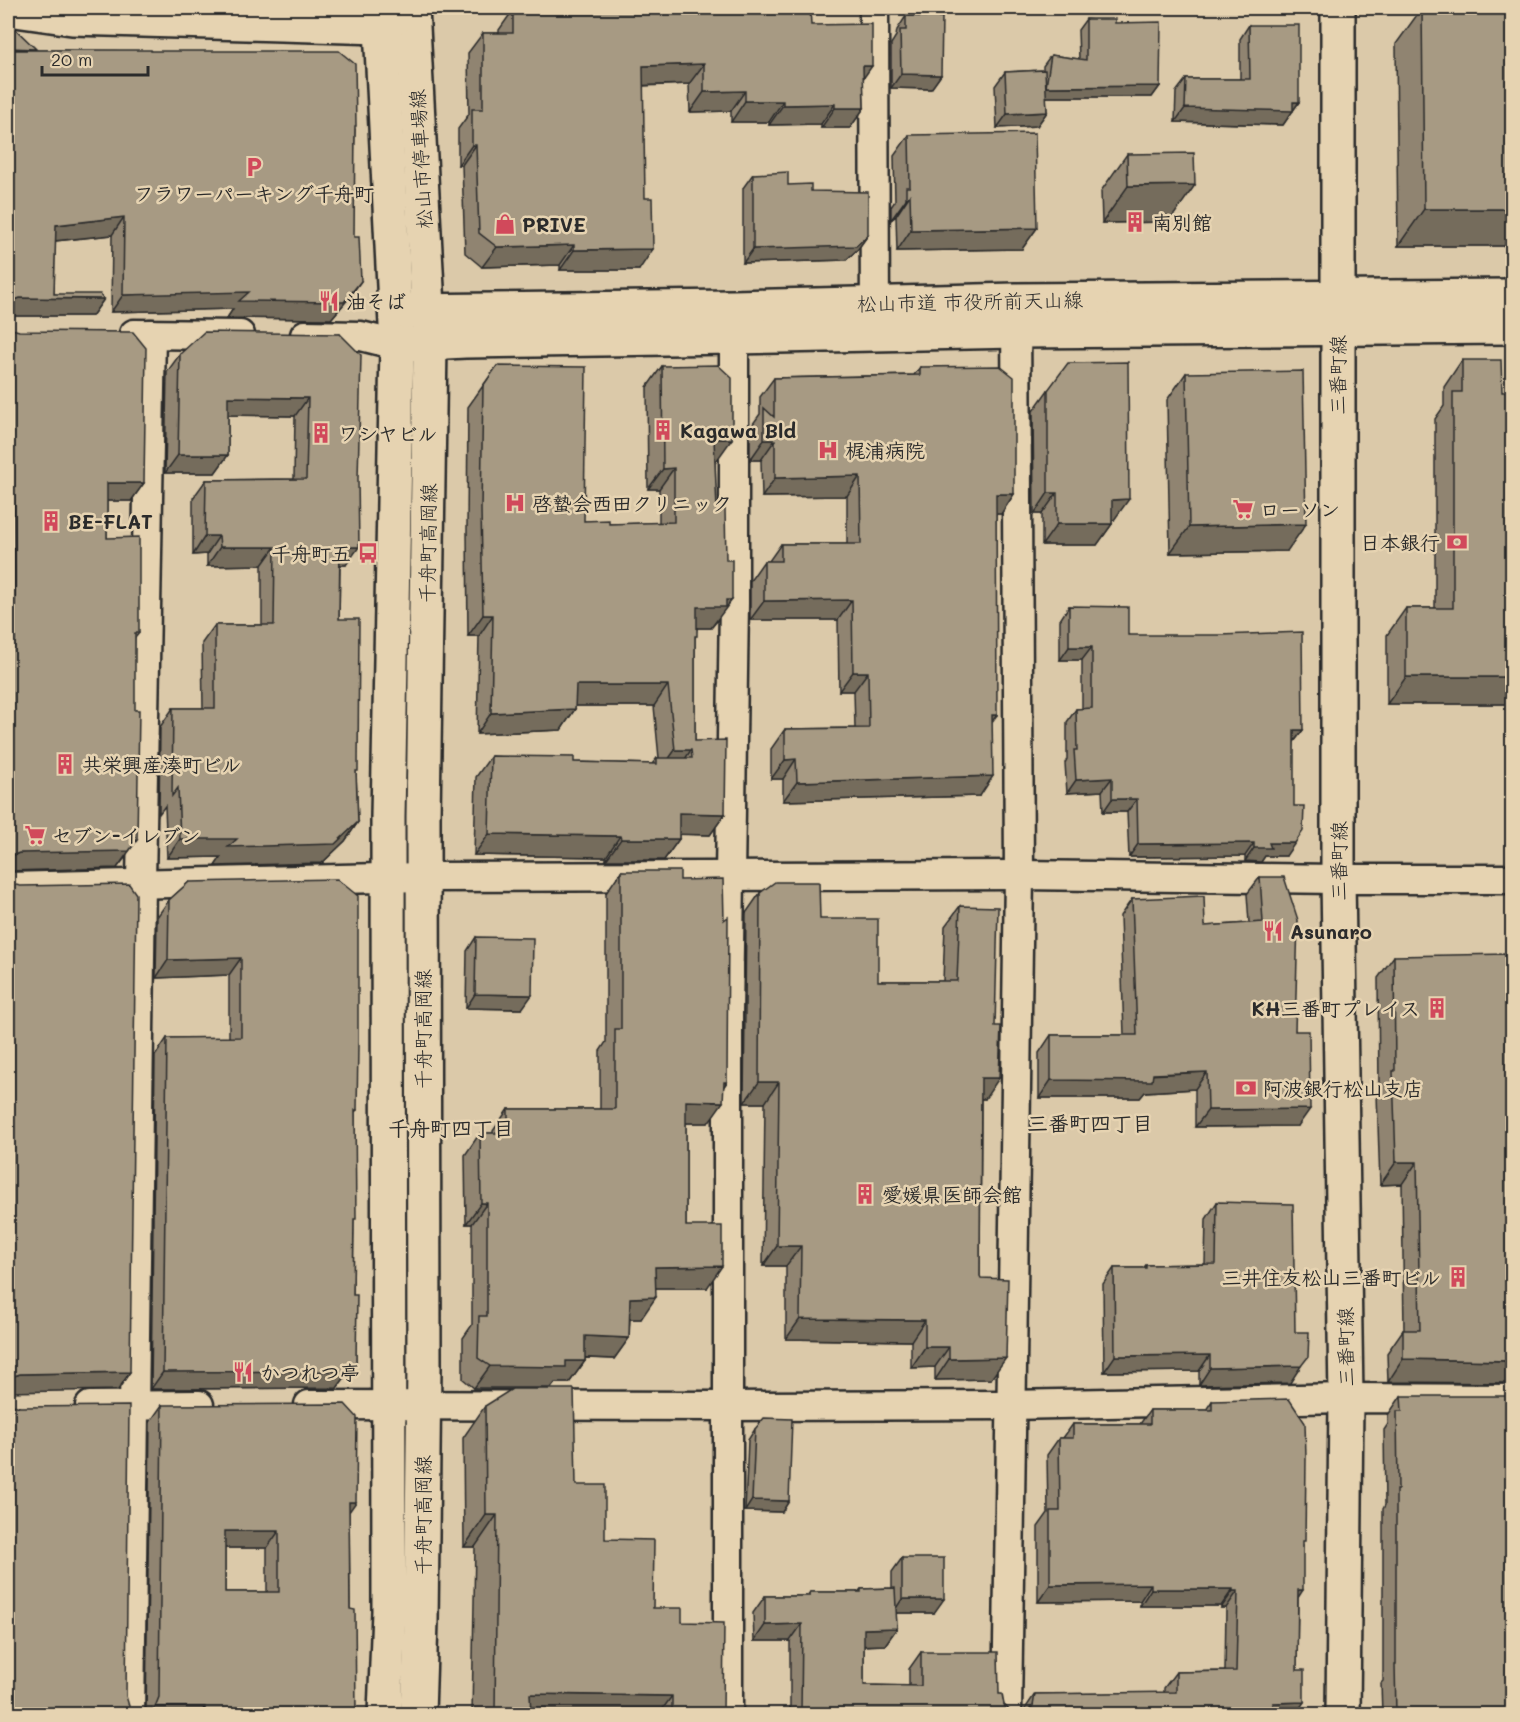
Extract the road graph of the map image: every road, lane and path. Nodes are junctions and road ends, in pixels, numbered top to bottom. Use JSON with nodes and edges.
{"nodes":[{"id":1,"x":411,"y":8,"type":"edge"},
{"id":2,"x":874,"y":8,"type":"edge"},
{"id":3,"x":1338,"y":8,"type":"edge"},
{"id":4,"x":8,"y":9,"type":"edge"},
{"id":5,"x":40,"y":10,"type":"edge"},
{"id":6,"x":380,"y":17,"type":"edge"},
{"id":7,"x":1512,"y":296,"type":"edge"},
{"id":8,"x":412,"y":311,"type":"junction"},
{"id":9,"x":1337,"y":312,"type":"junction"},
{"id":10,"x":1017,"y":315,"type":"junction"},
{"id":11,"x":875,"y":318,"type":"junction"},
{"id":12,"x":734,"y":322,"type":"junction"},
{"id":13,"x":1512,"y":327,"type":"edge"},
{"id":14,"x":103,"y":333,"type":"edge"},
{"id":15,"x":151,"y":334,"type":"junction"},
{"id":16,"x":430,"y":344,"type":"junction"},
{"id":17,"x":397,"y":345,"type":"junction"},
{"id":18,"x":1019,"y":875,"type":"junction"},
{"id":19,"x":731,"y":876,"type":"junction"},
{"id":20,"x":388,"y":877,"type":"junction"},
{"id":21,"x":422,"y":877,"type":"junction"},
{"id":22,"x":1338,"y":879,"type":"junction"},
{"id":23,"x":1512,"y":879,"type":"edge"},
{"id":24,"x":141,"y":882,"type":"junction"},
{"id":25,"x":8,"y":887,"type":"edge"},
{"id":26,"x":1346,"y":1398,"type":"junction"},
{"id":27,"x":1512,"y":1399,"type":"edge"},
{"id":28,"x":389,"y":1404,"type":"junction"},
{"id":29,"x":423,"y":1404,"type":"junction"},
{"id":30,"x":228,"y":1405,"type":"edge"},
{"id":31,"x":287,"y":1405,"type":"edge"},
{"id":32,"x":1010,"y":1405,"type":"junction"},
{"id":33,"x":135,"y":1406,"type":"junction"},
{"id":34,"x":728,"y":1406,"type":"junction"},
{"id":35,"x":65,"y":1407,"type":"edge"},
{"id":36,"x":130,"y":1714,"type":"edge"},
{"id":37,"x":385,"y":1714,"type":"edge"},
{"id":38,"x":418,"y":1714,"type":"edge"},
{"id":39,"x":728,"y":1714,"type":"edge"},
{"id":40,"x":1007,"y":1714,"type":"edge"},
{"id":41,"x":1343,"y":1714,"type":"edge"}],
"edges":[{"from":1,"to":6,"type":"street","name":"松山市停車場線"},
{"from":1,"to":8,"type":"street","name":"松山市停車場線"},
{"from":2,"to":11,"type":"street"},
{"from":3,"to":9,"type":"street","name":"三番町線"},
{"from":4,"to":5,"type":"street"},
{"from":5,"to":6,"type":"street"},
{"from":6,"to":8,"type":"street","name":"松山市停車場線"},
{"from":7,"to":9,"type":"street","name":"松山市道 市役所前天山線"},
{"from":8,"to":12,"type":"street","name":"松山市道 市役所前天山線"},
{"from":8,"to":16,"type":"street","name":"千舟町高岡線"},
{"from":8,"to":17,"type":"street","name":"千舟町高岡線"},
{"from":9,"to":10,"type":"street","name":"松山市道 市役所前天山線"},
{"from":9,"to":13,"type":"street","name":"松山市道 市役所前天山線"},
{"from":9,"to":22,"type":"street","name":"三番町線"},
{"from":10,"to":11,"type":"street","name":"松山市道 市役所前天山線"},
{"from":10,"to":18,"type":"street"},
{"from":11,"to":12,"type":"street","name":"松山市道 市役所前天山線"},
{"from":12,"to":16,"type":"street","name":"松山市道 市役所前天山線"},
{"from":12,"to":19,"type":"street"},
{"from":14,"to":15,"type":"street"},
{"from":15,"to":17,"type":"street"},
{"from":15,"to":24,"type":"street"},
{"from":16,"to":17,"type":"street"},
{"from":16,"to":21,"type":"street","name":"千舟町高岡線"},
{"from":17,"to":20,"type":"street","name":"千舟町高岡線"},
{"from":18,"to":19,"type":"street"},
{"from":18,"to":22,"type":"street"},
{"from":18,"to":32,"type":"street"},
{"from":19,"to":21,"type":"street"},
{"from":19,"to":34,"type":"street"},
{"from":20,"to":21,"type":"street"},
{"from":20,"to":24,"type":"street"},
{"from":20,"to":28,"type":"street","name":"千舟町高岡線"},
{"from":21,"to":29,"type":"street","name":"千舟町高岡線"},
{"from":22,"to":23,"type":"street"},
{"from":22,"to":26,"type":"street","name":"三番町線"},
{"from":24,"to":25,"type":"street"},
{"from":24,"to":33,"type":"street"},
{"from":26,"to":27,"type":"street"},
{"from":26,"to":32,"type":"street"},
{"from":26,"to":41,"type":"street","name":"三番町線"},
{"from":28,"to":29,"type":"street"},
{"from":28,"to":31,"type":"street"},
{"from":28,"to":37,"type":"street","name":"千舟町高岡線"},
{"from":29,"to":34,"type":"street"},
{"from":29,"to":38,"type":"street","name":"千舟町高岡線"},
{"from":30,"to":33,"type":"street"},
{"from":32,"to":34,"type":"street"},
{"from":32,"to":40,"type":"street"},
{"from":33,"to":35,"type":"street"},
{"from":33,"to":36,"type":"street"},
{"from":34,"to":39,"type":"street"}]}
